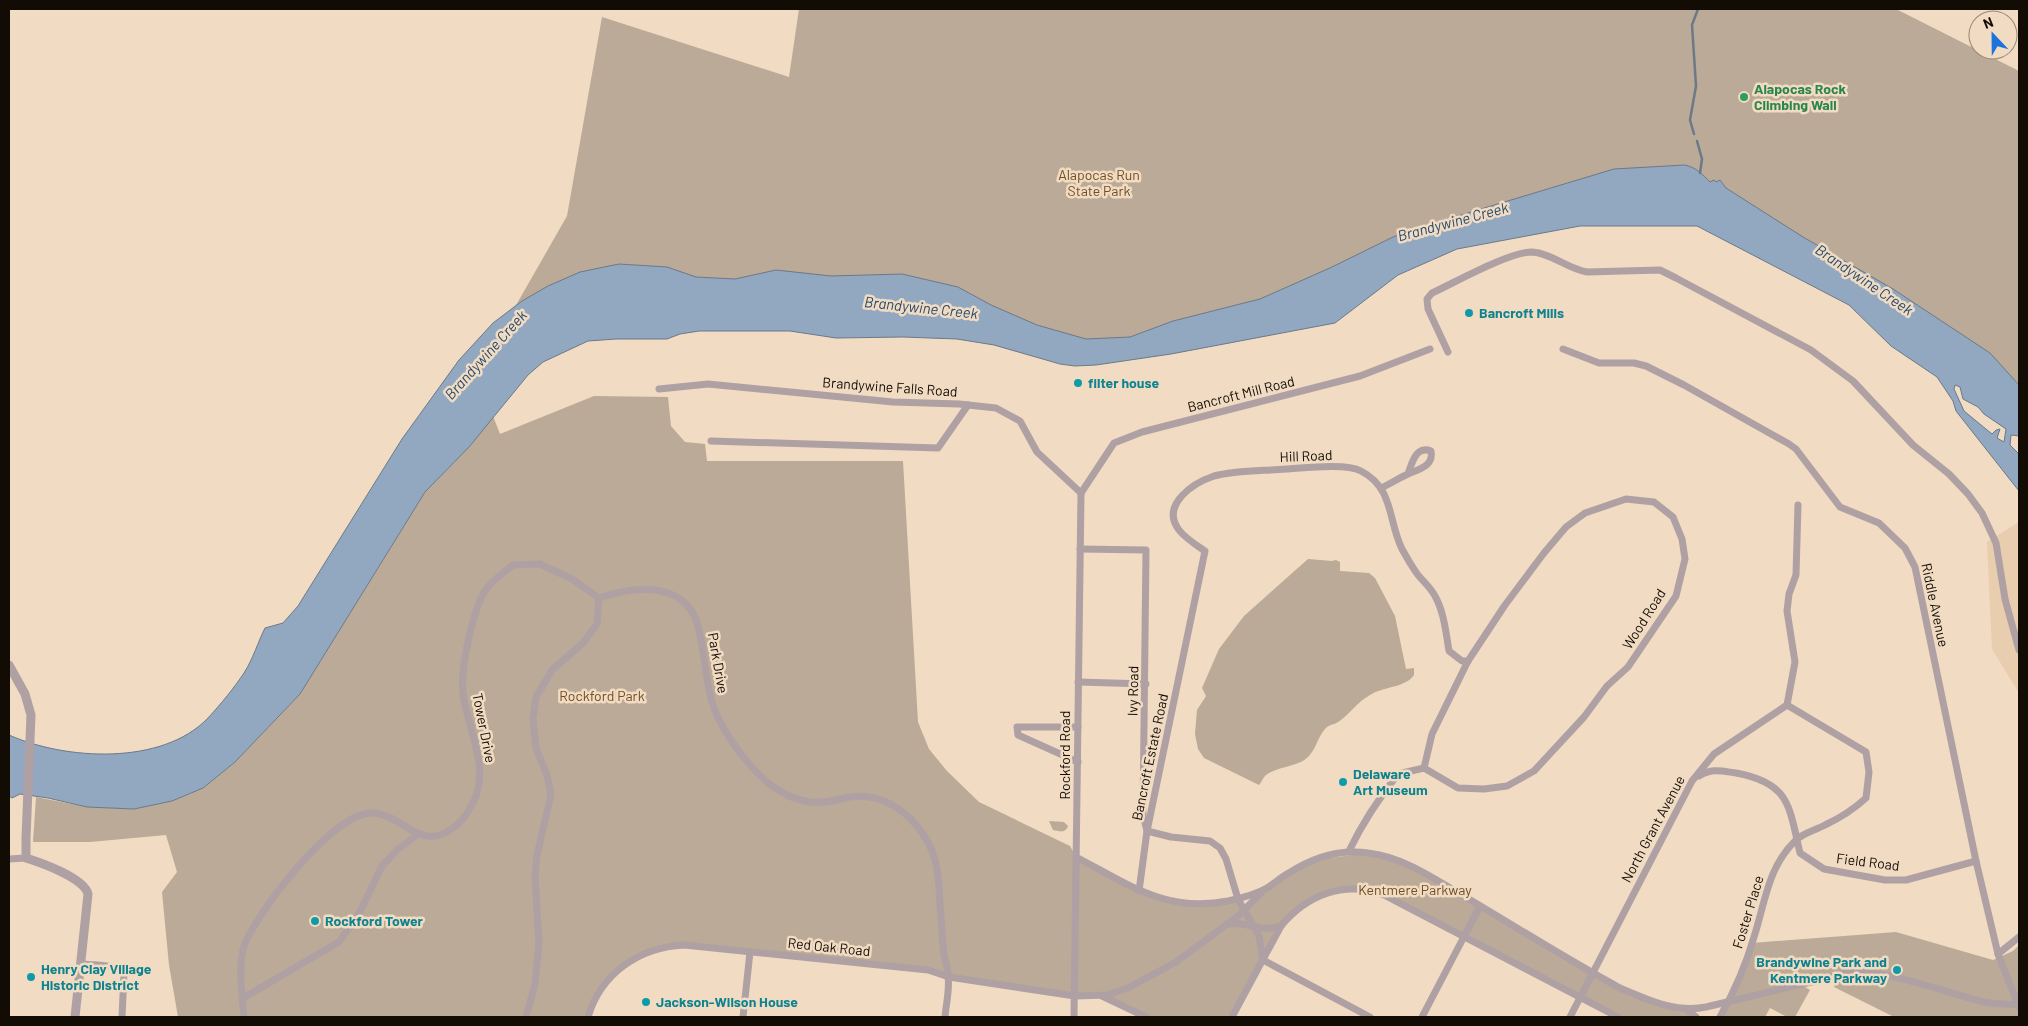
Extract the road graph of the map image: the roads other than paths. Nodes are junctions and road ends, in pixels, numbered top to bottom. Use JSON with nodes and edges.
{"nodes":[{"id":1,"x":1430,"y":349,"type":"dead end"},
{"id":2,"x":1563,"y":349,"type":"dead end"},
{"id":3,"x":1448,"y":352,"type":"dead end"},
{"id":4,"x":659,"y":388,"type":"dead end"},
{"id":5,"x":968,"y":405,"type":"junction"},
{"id":6,"x":711,"y":441,"type":"dead end"},
{"id":7,"x":1408,"y":474,"type":"dead end"},
{"id":8,"x":1382,"y":488,"type":"junction"},
{"id":9,"x":1081,"y":493,"type":"junction"},
{"id":10,"x":1798,"y":504,"type":"dead end"},
{"id":11,"x":1080,"y":549,"type":"junction"},
{"id":12,"x":599,"y":598,"type":"junction"},
{"id":13,"x":1190,"y":630,"type":"joint"},
{"id":14,"x":2019,"y":650,"type":"edge"},
{"id":15,"x":1468,"y":661,"type":"junction"},
{"id":16,"x":9,"y":665,"type":"edge"},
{"id":17,"x":1078,"y":682,"type":"junction"},
{"id":18,"x":1146,"y":684,"type":"junction"},
{"id":19,"x":1787,"y":705,"type":"junction"},
{"id":20,"x":1078,"y":727,"type":"junction"},
{"id":21,"x":1078,"y":762,"type":"junction"},
{"id":22,"x":1424,"y":768,"type":"junction"},
{"id":23,"x":1692,"y":781,"type":"junction"},
{"id":24,"x":1147,"y":831,"type":"junction"},
{"id":25,"x":417,"y":835,"type":"junction"},
{"id":26,"x":1796,"y":839,"type":"junction"},
{"id":27,"x":1349,"y":851,"type":"junction"},
{"id":28,"x":1076,"y":856,"type":"junction"},
{"id":29,"x":26,"y":858,"type":"junction"},
{"id":30,"x":9,"y":859,"type":"edge"},
{"id":31,"x":1976,"y":861,"type":"junction"},
{"id":32,"x":1267,"y":888,"type":"junction"},
{"id":33,"x":1139,"y":891,"type":"junction"},
{"id":34,"x":1238,"y":899,"type":"junction"},
{"id":35,"x":1480,"y":906,"type":"junction"},
{"id":36,"x":1244,"y":910,"type":"junction"},
{"id":37,"x":1228,"y":924,"type":"junction"},
{"id":38,"x":1281,"y":926,"type":"junction"},
{"id":39,"x":1254,"y":927,"type":"junction"},
{"id":40,"x":1464,"y":937,"type":"junction"},
{"id":41,"x":2019,"y":937,"type":"edge"},
{"id":42,"x":750,"y":952,"type":"junction"},
{"id":43,"x":1998,"y":954,"type":"junction"},
{"id":44,"x":1262,"y":960,"type":"junction"},
{"id":45,"x":81,"y":964,"type":"junction"},
{"id":46,"x":1592,"y":973,"type":"junction"},
{"id":47,"x":949,"y":977,"type":"junction"},
{"id":48,"x":1099,"y":995,"type":"junction"},
{"id":49,"x":1075,"y":996,"type":"junction"},
{"id":50,"x":1580,"y":997,"type":"junction"},
{"id":51,"x":243,"y":998,"type":"junction"},
{"id":52,"x":1730,"y":1000,"type":"junction"},
{"id":53,"x":2019,"y":1006,"type":"edge"},
{"id":54,"x":1686,"y":1009,"type":"junction"},
{"id":55,"x":76,"y":1017,"type":"edge"},
{"id":56,"x":122,"y":1017,"type":"edge"},
{"id":57,"x":244,"y":1017,"type":"edge"},
{"id":58,"x":526,"y":1017,"type":"edge"},
{"id":59,"x":588,"y":1017,"type":"edge"},
{"id":60,"x":743,"y":1017,"type":"edge"},
{"id":61,"x":945,"y":1017,"type":"edge"},
{"id":62,"x":1074,"y":1017,"type":"edge"},
{"id":63,"x":1146,"y":1017,"type":"edge"},
{"id":64,"x":1232,"y":1017,"type":"edge"},
{"id":65,"x":1370,"y":1017,"type":"edge"},
{"id":66,"x":1422,"y":1017,"type":"edge"},
{"id":67,"x":1570,"y":1017,"type":"edge"},
{"id":68,"x":1618,"y":1017,"type":"edge"},
{"id":69,"x":1696,"y":1017,"type":"edge"},
{"id":70,"x":1720,"y":1017,"type":"edge"}],
"edges":[{"from":1,"to":9,"type":"street","name":"Bancroft Mill Road"},
{"from":2,"to":31,"type":"street","name":"Riddle Avenue"},
{"from":3,"to":14,"type":"street"},
{"from":4,"to":5,"type":"street","name":"Brandywine Falls Road"},
{"from":5,"to":6,"type":"street"},
{"from":5,"to":9,"type":"street","name":"Brandywine Falls Road"},
{"from":7,"to":8,"type":"street"},
{"from":8,"to":13,"type":"street","name":"Hill Road"},
{"from":8,"to":15,"type":"street","name":"Hill Road"},
{"from":9,"to":11,"type":"street","name":"Rockford Road"},
{"from":10,"to":19,"type":"street"},
{"from":11,"to":17,"type":"street","name":"Rockford Road"},
{"from":11,"to":18,"type":"street","name":"Ivy Road"},
{"from":12,"to":25,"type":"street","name":"Tower Drive"},
{"from":12,"to":47,"type":"street","name":"Park Drive"},
{"from":12,"to":58,"type":"street"},
{"from":13,"to":24,"type":"street","name":"Bancroft Estate Road"},
{"from":15,"to":22,"type":"street","name":"Wood Road"},
{"from":15,"to":22,"type":"street","name":"Wood Road"},
{"from":16,"to":29,"type":"street"},
{"from":17,"to":18,"type":"street"},
{"from":17,"to":20,"type":"street","name":"Rockford Road"},
{"from":18,"to":24,"type":"street","name":"Ivy Road"},
{"from":19,"to":23,"type":"street","name":"North Grant Avenue"},
{"from":19,"to":26,"type":"street","name":"Foster Place"},
{"from":20,"to":21,"type":"street","name":"Rockford Road"},
{"from":20,"to":21,"type":"street"},
{"from":21,"to":28,"type":"street","name":"Rockford Road"},
{"from":22,"to":27,"type":"street"},
{"from":23,"to":26,"type":"street","name":"Field Road"},
{"from":23,"to":46,"type":"street","name":"North Grant Avenue"},
{"from":24,"to":33,"type":"street","name":"Bancroft Estate Road"},
{"from":24,"to":34,"type":"street"},
{"from":25,"to":51,"type":"street"},
{"from":25,"to":51,"type":"street"},
{"from":26,"to":31,"type":"street","name":"Field Road"},
{"from":26,"to":52,"type":"street","name":"Foster Place"},
{"from":27,"to":32,"type":"street"},
{"from":27,"to":35,"type":"street"},
{"from":28,"to":33,"type":"street"},
{"from":28,"to":49,"type":"street","name":"Rockford Road"},
{"from":29,"to":30,"type":"street"},
{"from":29,"to":45,"type":"street"},
{"from":31,"to":43,"type":"street","name":"Riddle Avenue"},
{"from":32,"to":34,"type":"street"},
{"from":32,"to":36,"type":"street","name":"Red Oak Road"},
{"from":33,"to":34,"type":"street"},
{"from":34,"to":36,"type":"street"},
{"from":35,"to":40,"type":"street"},
{"from":35,"to":46,"type":"street"},
{"from":36,"to":37,"type":"street","name":"Red Oak Road"},
{"from":36,"to":39,"type":"street"},
{"from":37,"to":39,"type":"street"},
{"from":37,"to":48,"type":"street","name":"Red Oak Road"},
{"from":38,"to":39,"type":"street"},
{"from":38,"to":40,"type":"street"},
{"from":38,"to":44,"type":"street"},
{"from":39,"to":44,"type":"street"},
{"from":40,"to":50,"type":"street"},
{"from":40,"to":66,"type":"street"},
{"from":41,"to":43,"type":"street"},
{"from":42,"to":47,"type":"street","name":"Red Oak Road"},
{"from":42,"to":59,"type":"street","name":"Red Oak Road"},
{"from":42,"to":60,"type":"street"},
{"from":43,"to":53,"type":"street","name":"Riddle Avenue"},
{"from":44,"to":64,"type":"street"},
{"from":44,"to":65,"type":"street"},
{"from":45,"to":55,"type":"street"},
{"from":45,"to":56,"type":"street"},
{"from":46,"to":50,"type":"street","name":"North Grant Avenue"},
{"from":46,"to":54,"type":"street"},
{"from":47,"to":49,"type":"street","name":"Red Oak Road"},
{"from":47,"to":61,"type":"street","name":"Park Drive"},
{"from":48,"to":49,"type":"street","name":"Red Oak Road"},
{"from":48,"to":63,"type":"street","name":"Red Oak Road"},
{"from":49,"to":62,"type":"street","name":"Rockford Road"},
{"from":50,"to":67,"type":"street","name":"North Grant Avenue"},
{"from":50,"to":68,"type":"street"},
{"from":51,"to":57,"type":"street"},
{"from":52,"to":53,"type":"street"},
{"from":52,"to":54,"type":"street"},
{"from":52,"to":70,"type":"street","name":"Foster Place"},
{"from":54,"to":69,"type":"street"}]}
